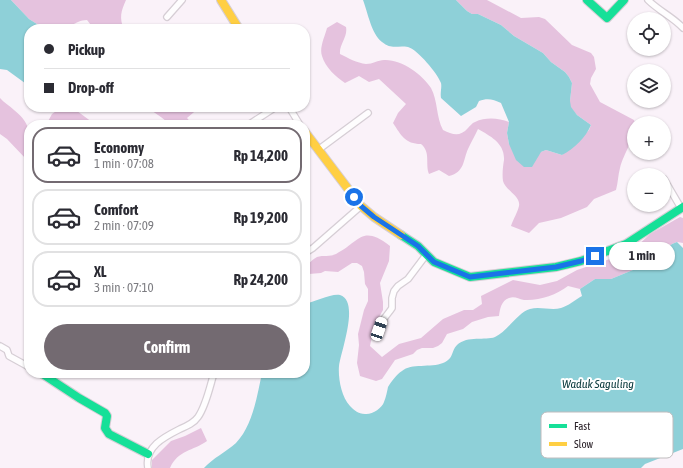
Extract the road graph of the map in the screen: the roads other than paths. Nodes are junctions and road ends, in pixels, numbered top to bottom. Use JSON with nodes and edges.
{"nodes":[{"id":1,"x":182,"y":0,"type":"edge"},
{"id":2,"x":221,"y":0,"type":"edge"},
{"id":3,"x":587,"y":0,"type":"edge"},
{"id":4,"x":624,"y":0,"type":"edge"},
{"id":5,"x":648,"y":0,"type":"edge"},
{"id":6,"x":167,"y":17,"type":"dead end"},
{"id":7,"x":235,"y":24,"type":"edge"},
{"id":8,"x":683,"y":28,"type":"edge"},
{"id":9,"x":268,"y":112,"type":"edge"},
{"id":10,"x":368,"y":113,"type":"dead end"},
{"id":11,"x":256,"y":120,"type":"edge"},
{"id":12,"x":310,"y":139,"type":"edge"},
{"id":13,"x":318,"y":150,"type":"junction"},
{"id":14,"x":671,"y":190,"type":"edge"},
{"id":15,"x":361,"y":206,"type":"junction"},
{"id":16,"x":682,"y":208,"type":"edge"},
{"id":17,"x":310,"y":250,"type":"edge"},
{"id":18,"x":426,"y":255,"type":"junction"},
{"id":19,"x":379,"y":334,"type":"dead end"},
{"id":20,"x":0,"y":346,"type":"edge"},
{"id":21,"x":24,"y":364,"type":"edge"},
{"id":22,"x":49,"y":378,"type":"edge"},
{"id":23,"x":212,"y":378,"type":"edge"},
{"id":24,"x":148,"y":457,"type":"junction"},
{"id":25,"x":142,"y":468,"type":"edge"},
{"id":26,"x":148,"y":468,"type":"edge"}],
"edges":[{"from":1,"to":6,"type":"street"},
{"from":2,"to":7,"type":"street"},
{"from":3,"to":4,"type":"street"},
{"from":5,"to":8,"type":"street"},
{"from":9,"to":11,"type":"street"},
{"from":10,"to":13,"type":"street"},
{"from":12,"to":13,"type":"street"},
{"from":13,"to":15,"type":"street"},
{"from":14,"to":16,"type":"street"},
{"from":15,"to":17,"type":"street"},
{"from":15,"to":18,"type":"street"},
{"from":16,"to":18,"type":"street"},
{"from":18,"to":19,"type":"street"},
{"from":20,"to":21,"type":"street"},
{"from":22,"to":24,"type":"street"},
{"from":23,"to":24,"type":"street"},
{"from":24,"to":25,"type":"street"},
{"from":24,"to":26,"type":"street"}]}
